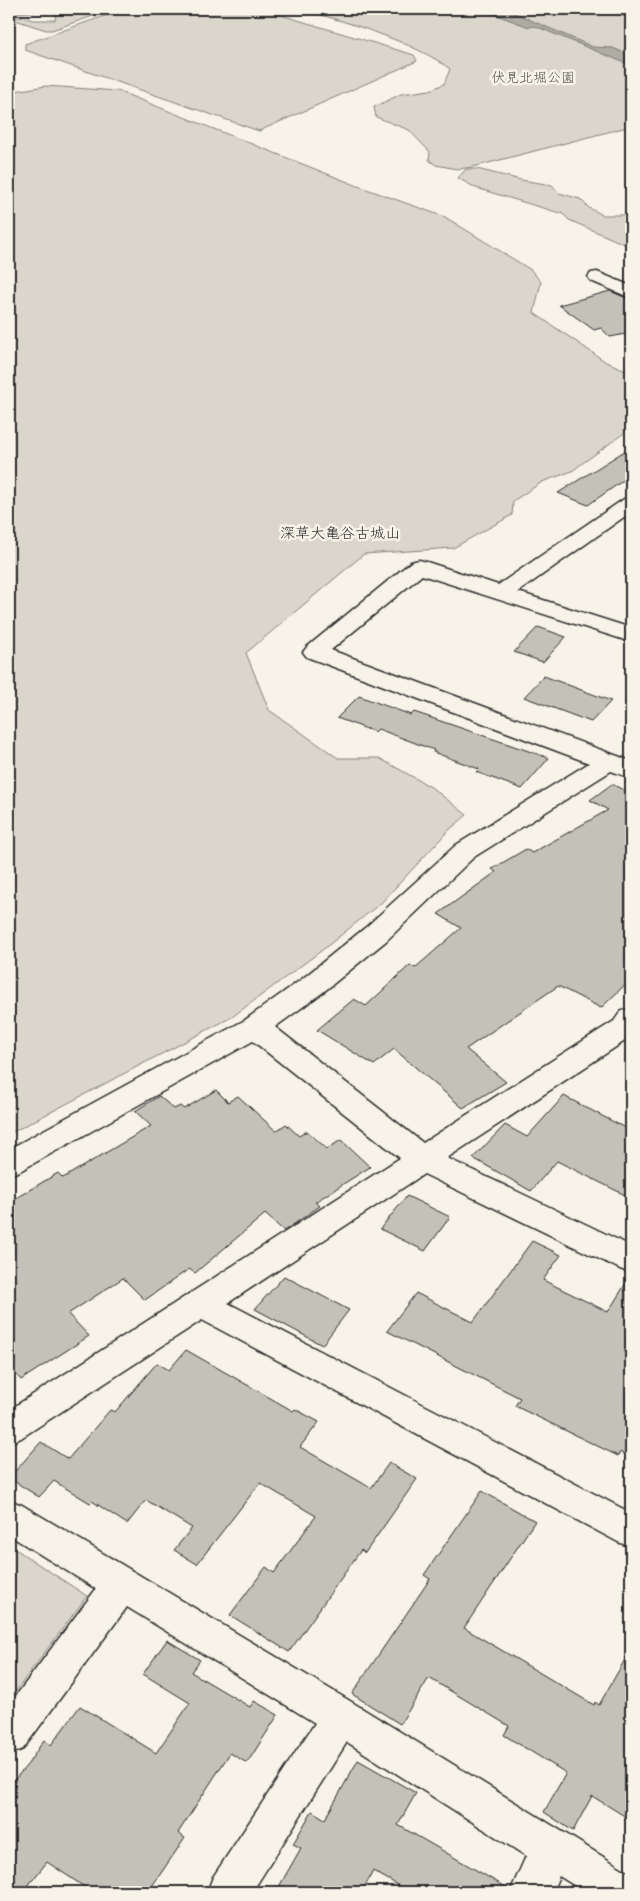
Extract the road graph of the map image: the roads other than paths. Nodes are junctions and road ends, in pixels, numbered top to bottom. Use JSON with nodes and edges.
{"nodes":[{"id":1,"x":597,"y":277,"type":"dead end"},
{"id":2,"x":631,"y":292,"type":"edge"},
{"id":3,"x":631,"y":503,"type":"edge"},
{"id":4,"x":503,"y":592,"type":"junction"},
{"id":5,"x":631,"y":635,"type":"edge"},
{"id":6,"x":619,"y":766,"type":"edge"},
{"id":7,"x":629,"y":1025,"type":"edge"},
{"id":8,"x":255,"y":1027,"type":"junction"},
{"id":9,"x":423,"y":1160,"type":"junction"},
{"id":10,"x":9,"y":1162,"type":"edge"},
{"id":11,"x":631,"y":1260,"type":"edge"},
{"id":12,"x":201,"y":1304,"type":"junction"},
{"id":13,"x":9,"y":1428,"type":"edge"},
{"id":14,"x":9,"y":1516,"type":"edge"},
{"id":15,"x":631,"y":1531,"type":"edge"},
{"id":16,"x":121,"y":1585,"type":"junction"},
{"id":17,"x":341,"y":1717,"type":"junction"},
{"id":18,"x":9,"y":1736,"type":"edge"},
{"id":19,"x":552,"y":1848,"type":"junction"},
{"id":20,"x":228,"y":1892,"type":"edge"},
{"id":21,"x":531,"y":1892,"type":"edge"},
{"id":22,"x":622,"y":1892,"type":"edge"}],
"edges":[{"from":1,"to":2,"type":"street"},
{"from":3,"to":4,"type":"street"},
{"from":4,"to":5,"type":"street"},
{"from":4,"to":6,"type":"street"},
{"from":6,"to":8,"type":"street"},
{"from":7,"to":9,"type":"street"},
{"from":8,"to":9,"type":"street"},
{"from":8,"to":10,"type":"street"},
{"from":9,"to":11,"type":"street"},
{"from":9,"to":12,"type":"street"},
{"from":12,"to":13,"type":"street"},
{"from":12,"to":15,"type":"street"},
{"from":14,"to":16,"type":"street"},
{"from":16,"to":17,"type":"street"},
{"from":16,"to":18,"type":"street"},
{"from":17,"to":19,"type":"street"},
{"from":17,"to":20,"type":"street"},
{"from":19,"to":21,"type":"street"},
{"from":19,"to":22,"type":"street"}]}
